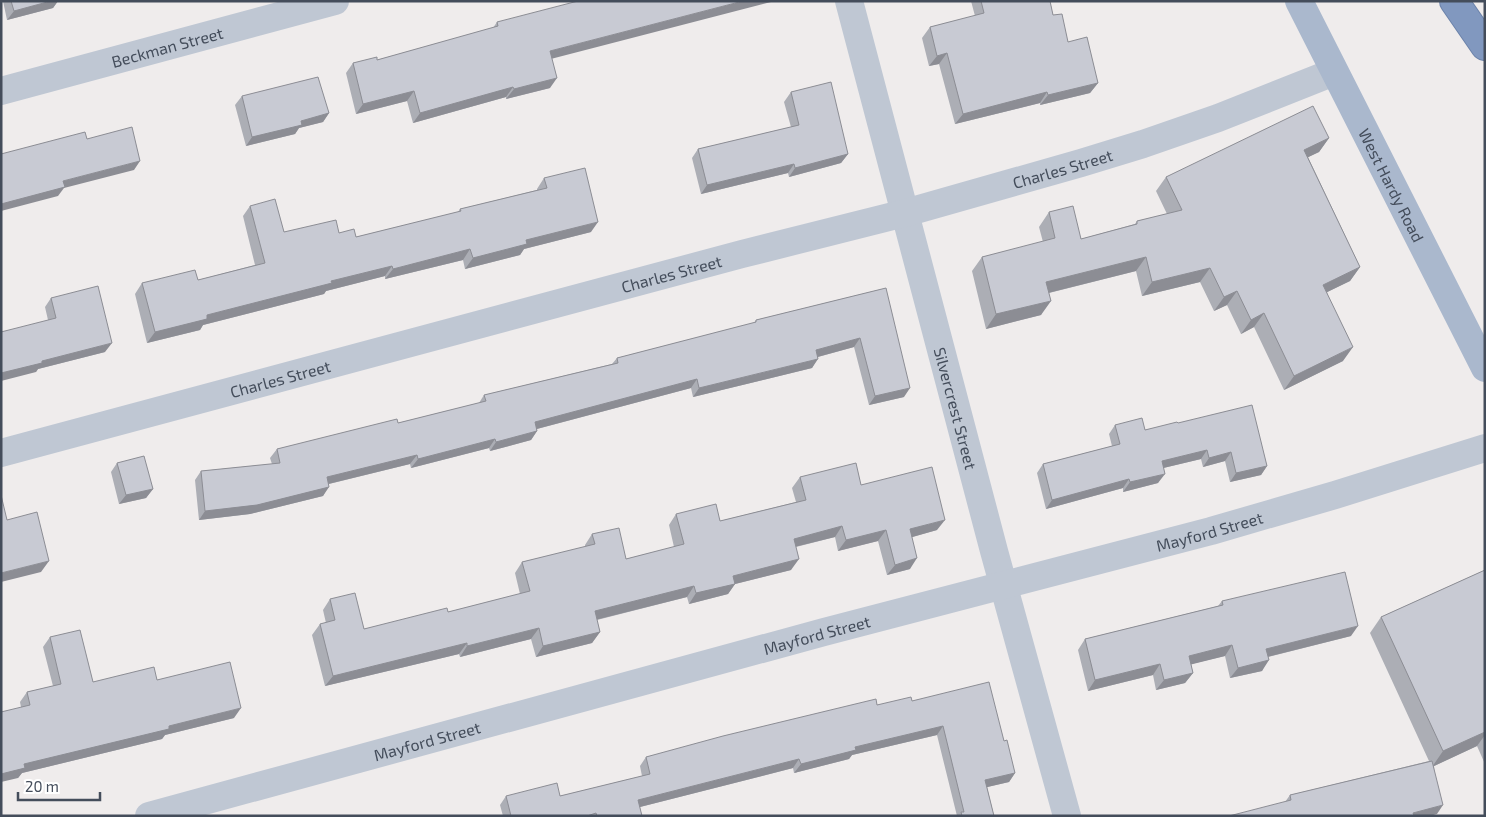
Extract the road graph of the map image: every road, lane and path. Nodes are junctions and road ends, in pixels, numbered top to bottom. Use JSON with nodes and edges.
{"nodes":[{"id":1,"x":335,"y":1,"type":"edge"},
{"id":2,"x":849,"y":1,"type":"edge"},
{"id":3,"x":1299,"y":1,"type":"edge"},
{"id":4,"x":1454,"y":1,"type":"edge"},
{"id":5,"x":1485,"y":46,"type":"edge"},
{"id":6,"x":1334,"y":72,"type":"junction"},
{"id":7,"x":1,"y":91,"type":"edge"},
{"id":8,"x":905,"y":213,"type":"junction"},
{"id":9,"x":1485,"y":368,"type":"edge"},
{"id":10,"x":1485,"y":448,"type":"edge"},
{"id":11,"x":1,"y":454,"type":"edge"},
{"id":12,"x":1004,"y":585,"type":"junction"},
{"id":13,"x":149,"y":816,"type":"edge"},
{"id":14,"x":1067,"y":816,"type":"edge"}],
"edges":[{"from":1,"to":7,"type":"street","name":"Beckman Street"},
{"from":2,"to":8,"type":"street","name":"Silvercrest Street"},
{"from":3,"to":6,"type":"main road","name":"West Hardy Road"},
{"from":4,"to":5,"type":"highway"},
{"from":6,"to":8,"type":"street","name":"Charles Street"},
{"from":6,"to":9,"type":"main road","name":"West Hardy Road"},
{"from":8,"to":11,"type":"street","name":"Charles Street"},
{"from":8,"to":12,"type":"street","name":"Silvercrest Street"},
{"from":10,"to":12,"type":"street","name":"Mayford Street"},
{"from":12,"to":13,"type":"street","name":"Mayford Street"},
{"from":12,"to":14,"type":"street","name":"Silvercrest Street"}]}
